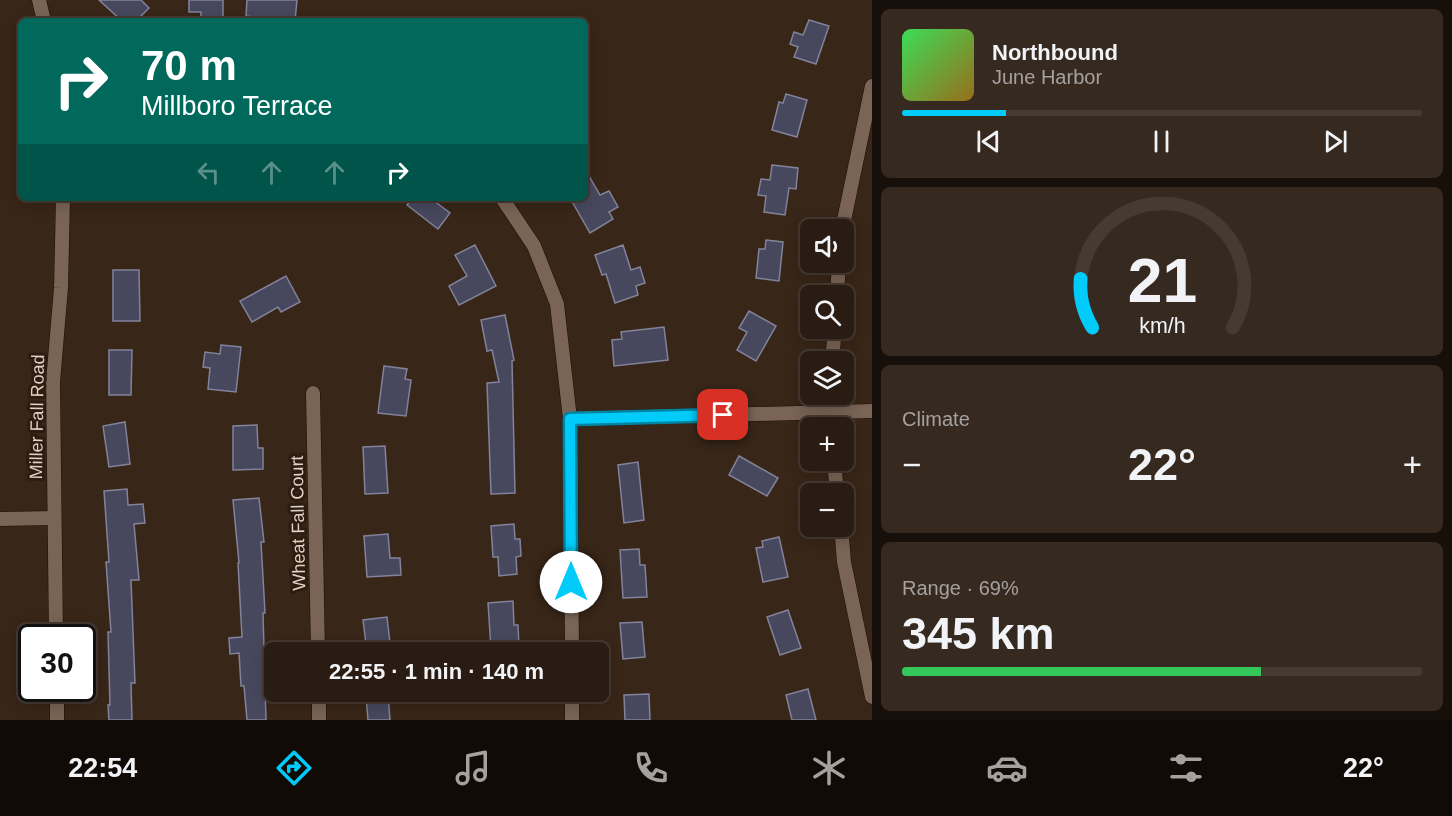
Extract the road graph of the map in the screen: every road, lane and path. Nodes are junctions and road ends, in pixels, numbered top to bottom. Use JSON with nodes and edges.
{"nodes":[{"id":1,"x":39,"y":0,"type":"edge"},
{"id":2,"x":43,"y":18,"type":"edge"},
{"id":3,"x":872,"y":86,"type":"edge"},
{"id":4,"x":63,"y":201,"type":"edge"},
{"id":5,"x":504,"y":201,"type":"edge"},
{"id":6,"x":844,"y":219,"type":"edge"},
{"id":7,"x":314,"y":393,"type":"dead end"},
{"id":8,"x":829,"y":405,"type":"edge"},
{"id":9,"x":872,"y":411,"type":"edge"},
{"id":10,"x":829,"y":412,"type":"junction"},
{"id":11,"x":830,"y":417,"type":"edge"},
{"id":12,"x":570,"y":419,"type":"junction"},
{"id":13,"x":54,"y":518,"type":"junction"},
{"id":14,"x":0,"y":519,"type":"edge"},
{"id":15,"x":842,"y":537,"type":"edge"},
{"id":16,"x":56,"y":624,"type":"edge"},
{"id":17,"x":318,"y":642,"type":"edge"},
{"id":18,"x":572,"y":642,"type":"edge"},
{"id":19,"x":872,"y":697,"type":"edge"},
{"id":20,"x":57,"y":702,"type":"edge"},
{"id":21,"x":319,"y":702,"type":"edge"},
{"id":22,"x":572,"y":702,"type":"edge"},
{"id":23,"x":57,"y":720,"type":"edge"},
{"id":24,"x":319,"y":720,"type":"edge"},
{"id":25,"x":572,"y":720,"type":"edge"}],
"edges":[{"from":1,"to":2,"type":"street"},
{"from":3,"to":6,"type":"street"},
{"from":4,"to":13,"type":"street","name":"Miller Fall Road"},
{"from":5,"to":12,"type":"street"},
{"from":7,"to":17,"type":"street","name":"Wheat Fall Court"},
{"from":8,"to":10,"type":"street"},
{"from":9,"to":10,"type":"street"},
{"from":10,"to":11,"type":"street"},
{"from":10,"to":12,"type":"street"},
{"from":12,"to":18,"type":"street"},
{"from":13,"to":14,"type":"street"},
{"from":13,"to":16,"type":"street","name":"Miller Fall Road"},
{"from":15,"to":19,"type":"street"},
{"from":20,"to":23,"type":"street"},
{"from":21,"to":24,"type":"street"},
{"from":22,"to":25,"type":"street"}]}
